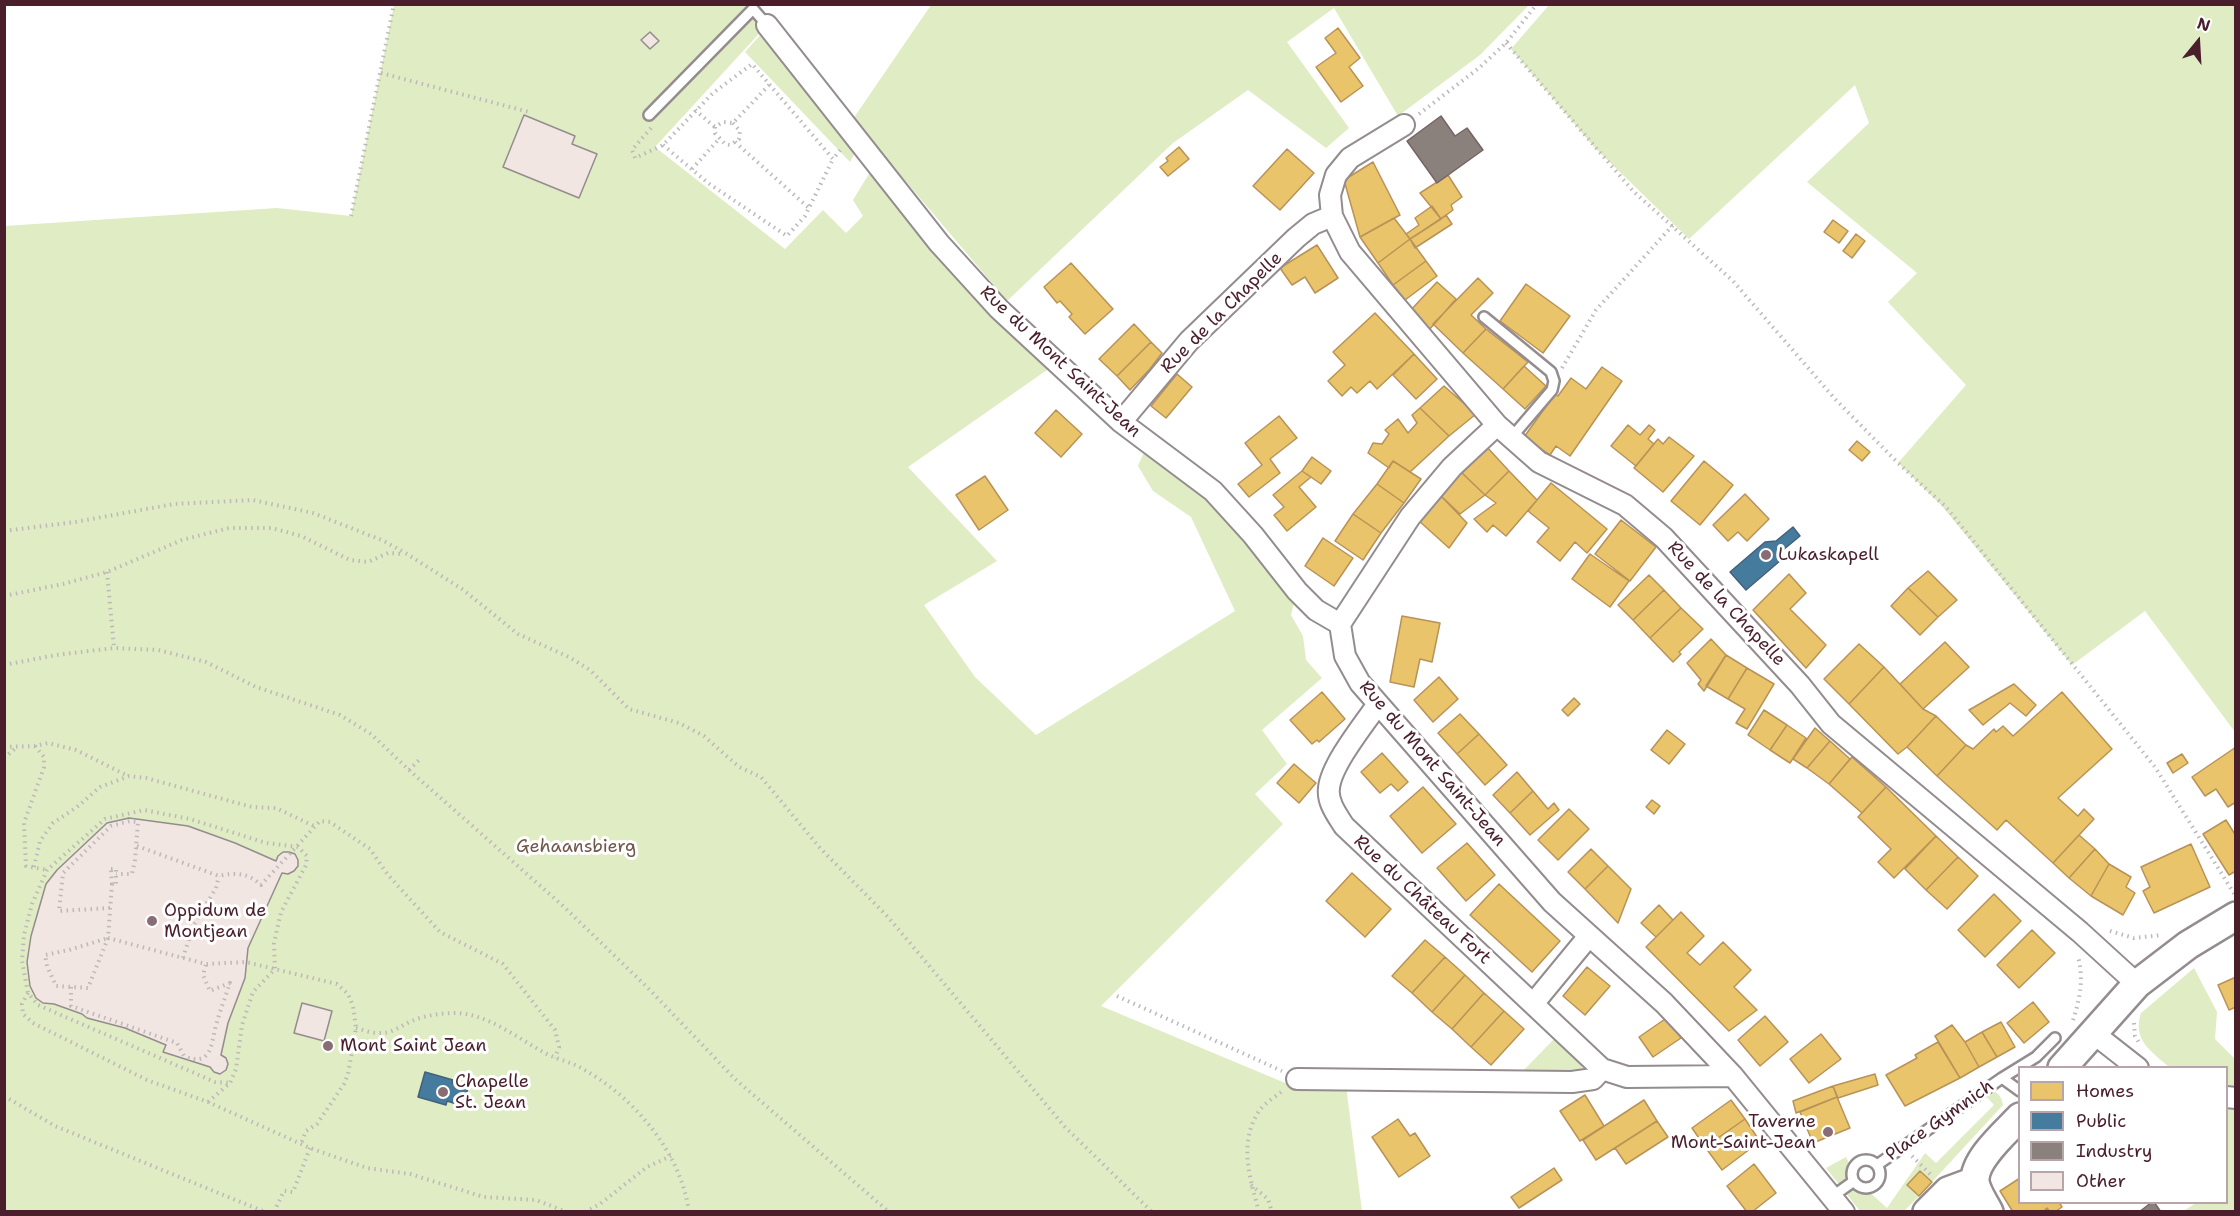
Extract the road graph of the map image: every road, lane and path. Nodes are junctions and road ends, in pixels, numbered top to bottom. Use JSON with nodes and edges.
{"nodes":[{"id":1,"x":394,"y":4,"type":"edge"},
{"id":2,"x":1537,"y":4,"type":"edge"},
{"id":3,"x":766,"y":26,"type":"joint"},
{"id":4,"x":1506,"y":43,"type":"junction"},
{"id":5,"x":381,"y":73,"type":"junction"},
{"id":6,"x":770,"y":84,"type":"junction"},
{"id":7,"x":695,"y":110,"type":"junction"},
{"id":8,"x":529,"y":112,"type":"dead end"},
{"id":9,"x":649,"y":115,"type":"joint"},
{"id":10,"x":733,"y":123,"type":"junction"},
{"id":11,"x":1404,"y":125,"type":"joint"},
{"id":12,"x":716,"y":128,"type":"junction"},
{"id":13,"x":852,"y":136,"type":"junction"},
{"id":14,"x":719,"y":139,"type":"junction"},
{"id":15,"x":735,"y":142,"type":"junction"},
{"id":16,"x":663,"y":145,"type":"junction"},
{"id":17,"x":833,"y":159,"type":"junction"},
{"id":18,"x":692,"y":169,"type":"junction"},
{"id":19,"x":809,"y":208,"type":"junction"},
{"id":20,"x":351,"y":216,"type":"dead end"},
{"id":21,"x":1332,"y":216,"type":"junction"},
{"id":22,"x":1673,"y":225,"type":"junction"},
{"id":23,"x":1484,"y":317,"type":"dead end"},
{"id":24,"x":1554,"y":381,"type":"junction"},
{"id":25,"x":1121,"y":422,"type":"junction"},
{"id":26,"x":1504,"y":432,"type":"junction"},
{"id":27,"x":4,"y":531,"type":"edge"},
{"id":28,"x":407,"y":554,"type":"junction"},
{"id":29,"x":107,"y":572,"type":"junction"},
{"id":30,"x":4,"y":596,"type":"edge"},
{"id":31,"x":1340,"y":624,"type":"junction"},
{"id":32,"x":114,"y":648,"type":"junction"},
{"id":33,"x":4,"y":665,"type":"edge"},
{"id":34,"x":1378,"y":704,"type":"junction"},
{"id":35,"x":35,"y":746,"type":"junction"},
{"id":36,"x":4,"y":747,"type":"edge"},
{"id":37,"x":17,"y":747,"type":"junction"},
{"id":38,"x":4,"y":758,"type":"edge"},
{"id":39,"x":421,"y":758,"type":"dead end"},
{"id":40,"x":409,"y":770,"type":"junction"},
{"id":41,"x":129,"y":776,"type":"junction"},
{"id":42,"x":314,"y":826,"type":"junction"},
{"id":43,"x":136,"y":846,"type":"junction"},
{"id":44,"x":298,"y":847,"type":"junction"},
{"id":45,"x":34,"y":867,"type":"junction"},
{"id":46,"x":47,"y":870,"type":"junction"},
{"id":47,"x":219,"y":876,"type":"junction"},
{"id":48,"x":2235,"y":896,"type":"edge"},
{"id":49,"x":110,"y":908,"type":"junction"},
{"id":50,"x":2235,"y":916,"type":"edge"},
{"id":51,"x":1589,"y":936,"type":"junction"},
{"id":52,"x":108,"y":938,"type":"junction"},
{"id":53,"x":183,"y":958,"type":"junction"},
{"id":54,"x":206,"y":964,"type":"junction"},
{"id":55,"x":274,"y":969,"type":"junction"},
{"id":56,"x":2137,"y":984,"type":"junction"},
{"id":57,"x":71,"y":987,"type":"junction"},
{"id":58,"x":28,"y":993,"type":"junction"},
{"id":59,"x":1117,"y":996,"type":"dead end"},
{"id":60,"x":1533,"y":1004,"type":"junction"},
{"id":61,"x":2136,"y":1017,"type":"dead end"},
{"id":62,"x":356,"y":1028,"type":"junction"},
{"id":63,"x":2092,"y":1032,"type":"junction"},
{"id":64,"x":2055,"y":1038,"type":"dead end"},
{"id":65,"x":2142,"y":1048,"type":"dead end"},
{"id":66,"x":555,"y":1058,"type":"junction"},
{"id":67,"x":2021,"y":1066,"type":"edge"},
{"id":68,"x":2064,"y":1066,"type":"edge"},
{"id":69,"x":2135,"y":1066,"type":"edge"},
{"id":70,"x":2018,"y":1068,"type":"edge"},
{"id":71,"x":1602,"y":1069,"type":"junction"},
{"id":72,"x":1733,"y":1076,"type":"junction"},
{"id":73,"x":2002,"y":1078,"type":"junction"},
{"id":74,"x":1297,"y":1079,"type":"junction"},
{"id":75,"x":230,"y":1083,"type":"junction"},
{"id":76,"x":2018,"y":1090,"type":"edge"},
{"id":77,"x":4,"y":1096,"type":"edge"},
{"id":78,"x":208,"y":1102,"type":"junction"},
{"id":79,"x":2018,"y":1118,"type":"edge"},
{"id":80,"x":301,"y":1144,"type":"junction"},
{"id":81,"x":1902,"y":1147,"type":"junction"},
{"id":82,"x":310,"y":1148,"type":"junction"},
{"id":83,"x":671,"y":1156,"type":"junction"},
{"id":84,"x":1877,"y":1165,"type":"junction"},
{"id":85,"x":1854,"y":1181,"type":"junction"},
{"id":86,"x":1251,"y":1185,"type":"junction"},
{"id":87,"x":1981,"y":1196,"type":"edge"},
{"id":88,"x":1951,"y":1201,"type":"edge"},
{"id":89,"x":1838,"y":1204,"type":"edge"},
{"id":90,"x":265,"y":1212,"type":"edge"},
{"id":91,"x":274,"y":1212,"type":"edge"},
{"id":92,"x":567,"y":1212,"type":"edge"},
{"id":93,"x":585,"y":1212,"type":"edge"},
{"id":94,"x":689,"y":1212,"type":"edge"},
{"id":95,"x":889,"y":1212,"type":"edge"},
{"id":96,"x":1152,"y":1212,"type":"edge"},
{"id":97,"x":1259,"y":1212,"type":"edge"},
{"id":98,"x":1272,"y":1212,"type":"edge"},
{"id":99,"x":1927,"y":1212,"type":"edge"}],
"edges":[{"from":1,"to":5,"type":"path"},
{"from":2,"to":4,"type":"path"},
{"from":3,"to":9,"type":"lane"},
{"from":3,"to":13,"type":"street","name":"Rue du Mont Saint-Jean"},
{"from":4,"to":11,"type":"path"},
{"from":4,"to":22,"type":"path"},
{"from":5,"to":8,"type":"path"},
{"from":5,"to":20,"type":"path"},
{"from":6,"to":7,"type":"path"},
{"from":6,"to":10,"type":"path"},
{"from":6,"to":17,"type":"path"},
{"from":7,"to":12,"type":"path"},
{"from":7,"to":16,"type":"path"},
{"from":9,"to":16,"type":"path"},
{"from":10,"to":12,"type":"path"},
{"from":10,"to":15,"type":"path"},
{"from":11,"to":21,"type":"street","name":"Rue de la Chapelle"},
{"from":12,"to":14,"type":"path"},
{"from":13,"to":17,"type":"path"},
{"from":13,"to":25,"type":"street","name":"Rue du Mont Saint-Jean"},
{"from":14,"to":15,"type":"path"},
{"from":14,"to":18,"type":"path"},
{"from":15,"to":19,"type":"path"},
{"from":16,"to":18,"type":"path"},
{"from":17,"to":19,"type":"path"},
{"from":18,"to":19,"type":"path"},
{"from":21,"to":25,"type":"street","name":"Rue de la Chapelle"},
{"from":21,"to":26,"type":"street","name":"Rue de la Chapelle"},
{"from":22,"to":24,"type":"path"},
{"from":22,"to":48,"type":"path"},
{"from":23,"to":24,"type":"lane"},
{"from":24,"to":26,"type":"lane"},
{"from":25,"to":31,"type":"street","name":"Rue du Mont Saint-Jean"},
{"from":26,"to":31,"type":"street"},
{"from":26,"to":56,"type":"street","name":"Rue de la Chapelle"},
{"from":27,"to":28,"type":"path"},
{"from":28,"to":29,"type":"path"},
{"from":28,"to":96,"type":"path"},
{"from":29,"to":30,"type":"path"},
{"from":29,"to":32,"type":"path"},
{"from":31,"to":34,"type":"street","name":"Rue du Mont Saint-Jean"},
{"from":32,"to":33,"type":"path"},
{"from":32,"to":40,"type":"path"},
{"from":34,"to":51,"type":"street","name":"Rue du Mont Saint-Jean"},
{"from":34,"to":60,"type":"street","name":"Rue du Château Fort"},
{"from":35,"to":37,"type":"path"},
{"from":35,"to":41,"type":"path"},
{"from":35,"to":45,"type":"path"},
{"from":36,"to":37,"type":"path"},
{"from":37,"to":38,"type":"path"},
{"from":39,"to":40,"type":"path"},
{"from":40,"to":95,"type":"path"},
{"from":41,"to":42,"type":"path"},
{"from":41,"to":45,"type":"path"},
{"from":42,"to":44,"type":"path"},
{"from":42,"to":66,"type":"path"},
{"from":43,"to":47,"type":"path"},
{"from":43,"to":49,"type":"path"},
{"from":43,"to":49,"type":"path"},
{"from":44,"to":46,"type":"path"},
{"from":44,"to":47,"type":"path"},
{"from":44,"to":55,"type":"path"},
{"from":45,"to":46,"type":"path"},
{"from":46,"to":58,"type":"path"},
{"from":47,"to":53,"type":"path"},
{"from":49,"to":52,"type":"path"},
{"from":50,"to":56,"type":"main road"},
{"from":51,"to":60,"type":"street"},
{"from":51,"to":72,"type":"street","name":"Rue du Mont Saint-Jean"},
{"from":52,"to":53,"type":"path"},
{"from":52,"to":57,"type":"path"},
{"from":52,"to":57,"type":"path"},
{"from":53,"to":54,"type":"path"},
{"from":54,"to":55,"type":"path"},
{"from":54,"to":57,"type":"path"},
{"from":55,"to":62,"type":"path"},
{"from":55,"to":75,"type":"path"},
{"from":56,"to":63,"type":"main road"},
{"from":58,"to":75,"type":"path"},
{"from":58,"to":78,"type":"path"},
{"from":59,"to":74,"type":"path"},
{"from":60,"to":71,"type":"street","name":"Rue du Château Fort"},
{"from":61,"to":65,"type":"path"},
{"from":62,"to":66,"type":"path"},
{"from":62,"to":80,"type":"path"},
{"from":63,"to":68,"type":"main road"},
{"from":63,"to":69,"type":"street"},
{"from":64,"to":67,"type":"lane","name":"Place Gymnich"},
{"from":66,"to":83,"type":"path"},
{"from":70,"to":73,"type":"lane","name":"Place Gymnich"},
{"from":71,"to":72,"type":"street","name":"Rue du Château Fort"},
{"from":71,"to":74,"type":"street"},
{"from":72,"to":89,"type":"street","name":"Rue du Mont Saint-Jean"},
{"from":73,"to":76,"type":"lane","name":"Place Gymnich"},
{"from":73,"to":81,"type":"lane","name":"Place Gymnich"},
{"from":74,"to":86,"type":"path"},
{"from":75,"to":78,"type":"path"},
{"from":77,"to":90,"type":"path"},
{"from":78,"to":80,"type":"path"},
{"from":79,"to":87,"type":"main road"},
{"from":80,"to":82,"type":"path"},
{"from":81,"to":84,"type":"lane","name":"Place Gymnich"},
{"from":81,"to":88,"type":"path"},
{"from":82,"to":91,"type":"path"},
{"from":82,"to":92,"type":"path"},
{"from":83,"to":93,"type":"path"},
{"from":83,"to":94,"type":"path"},
{"from":84,"to":85,"type":"lane","name":"Place Gymnich"},
{"from":84,"to":85,"type":"lane","name":"Place Gymnich"},
{"from":85,"to":89,"type":"lane","name":"Place Gymnich"},
{"from":86,"to":97,"type":"path"},
{"from":86,"to":98,"type":"path"},
{"from":87,"to":88,"type":"main road"},
{"from":88,"to":99,"type":"main road"}]}
